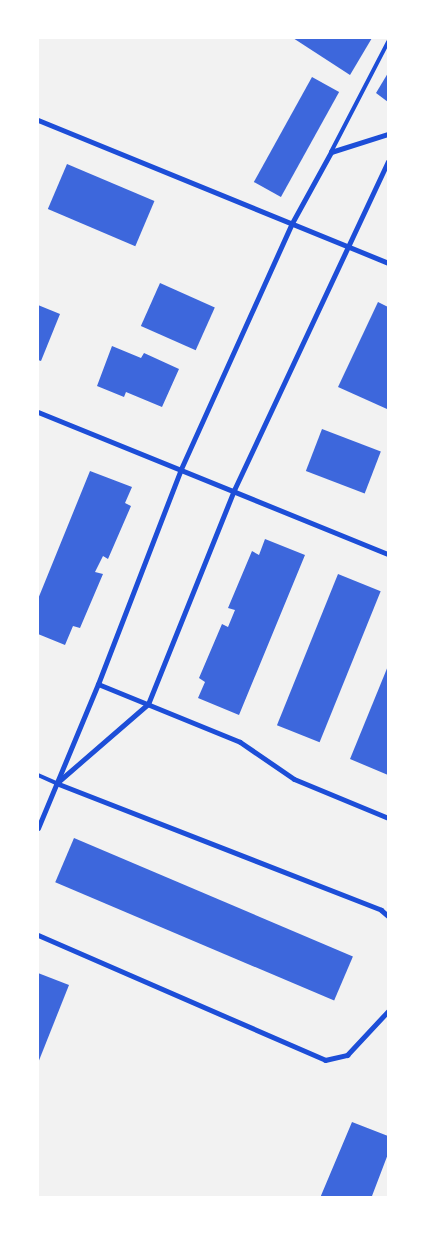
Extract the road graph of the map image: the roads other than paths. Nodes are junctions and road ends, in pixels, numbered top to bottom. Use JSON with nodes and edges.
{"nodes":[{"id":1,"x":388,"y":42,"type":"edge"},
{"id":2,"x":38,"y":120,"type":"edge"},
{"id":3,"x":388,"y":134,"type":"edge"},
{"id":4,"x":331,"y":152,"type":"junction"},
{"id":5,"x":388,"y":161,"type":"edge"},
{"id":6,"x":292,"y":223,"type":"junction"},
{"id":7,"x":348,"y":246,"type":"junction"},
{"id":8,"x":388,"y":263,"type":"edge"},
{"id":9,"x":38,"y":412,"type":"edge"},
{"id":10,"x":180,"y":471,"type":"junction"},
{"id":11,"x":234,"y":490,"type":"junction"},
{"id":12,"x":388,"y":554,"type":"edge"},
{"id":13,"x":98,"y":684,"type":"junction"},
{"id":14,"x":148,"y":704,"type":"junction"},
{"id":15,"x":38,"y":775,"type":"edge"},
{"id":16,"x":56,"y":783,"type":"junction"},
{"id":17,"x":388,"y":818,"type":"edge"},
{"id":18,"x":38,"y":828,"type":"edge"},
{"id":19,"x":388,"y":916,"type":"edge"},
{"id":20,"x":38,"y":935,"type":"edge"},
{"id":21,"x":388,"y":1011,"type":"edge"}],
"edges":[{"from":1,"to":4,"type":"lane"},
{"from":2,"to":6,"type":"street"},
{"from":3,"to":4,"type":"street"},
{"from":4,"to":6,"type":"street"},
{"from":5,"to":7,"type":"street"},
{"from":6,"to":7,"type":"street"},
{"from":6,"to":10,"type":"street"},
{"from":7,"to":8,"type":"street"},
{"from":7,"to":11,"type":"street"},
{"from":9,"to":10,"type":"street"},
{"from":10,"to":11,"type":"street"},
{"from":10,"to":13,"type":"street"},
{"from":11,"to":12,"type":"street"},
{"from":11,"to":14,"type":"street"},
{"from":13,"to":14,"type":"street"},
{"from":13,"to":16,"type":"street"},
{"from":14,"to":16,"type":"street"},
{"from":14,"to":17,"type":"street"},
{"from":15,"to":16,"type":"lane"},
{"from":16,"to":18,"type":"street"},
{"from":16,"to":19,"type":"street"},
{"from":20,"to":21,"type":"street"}]}
